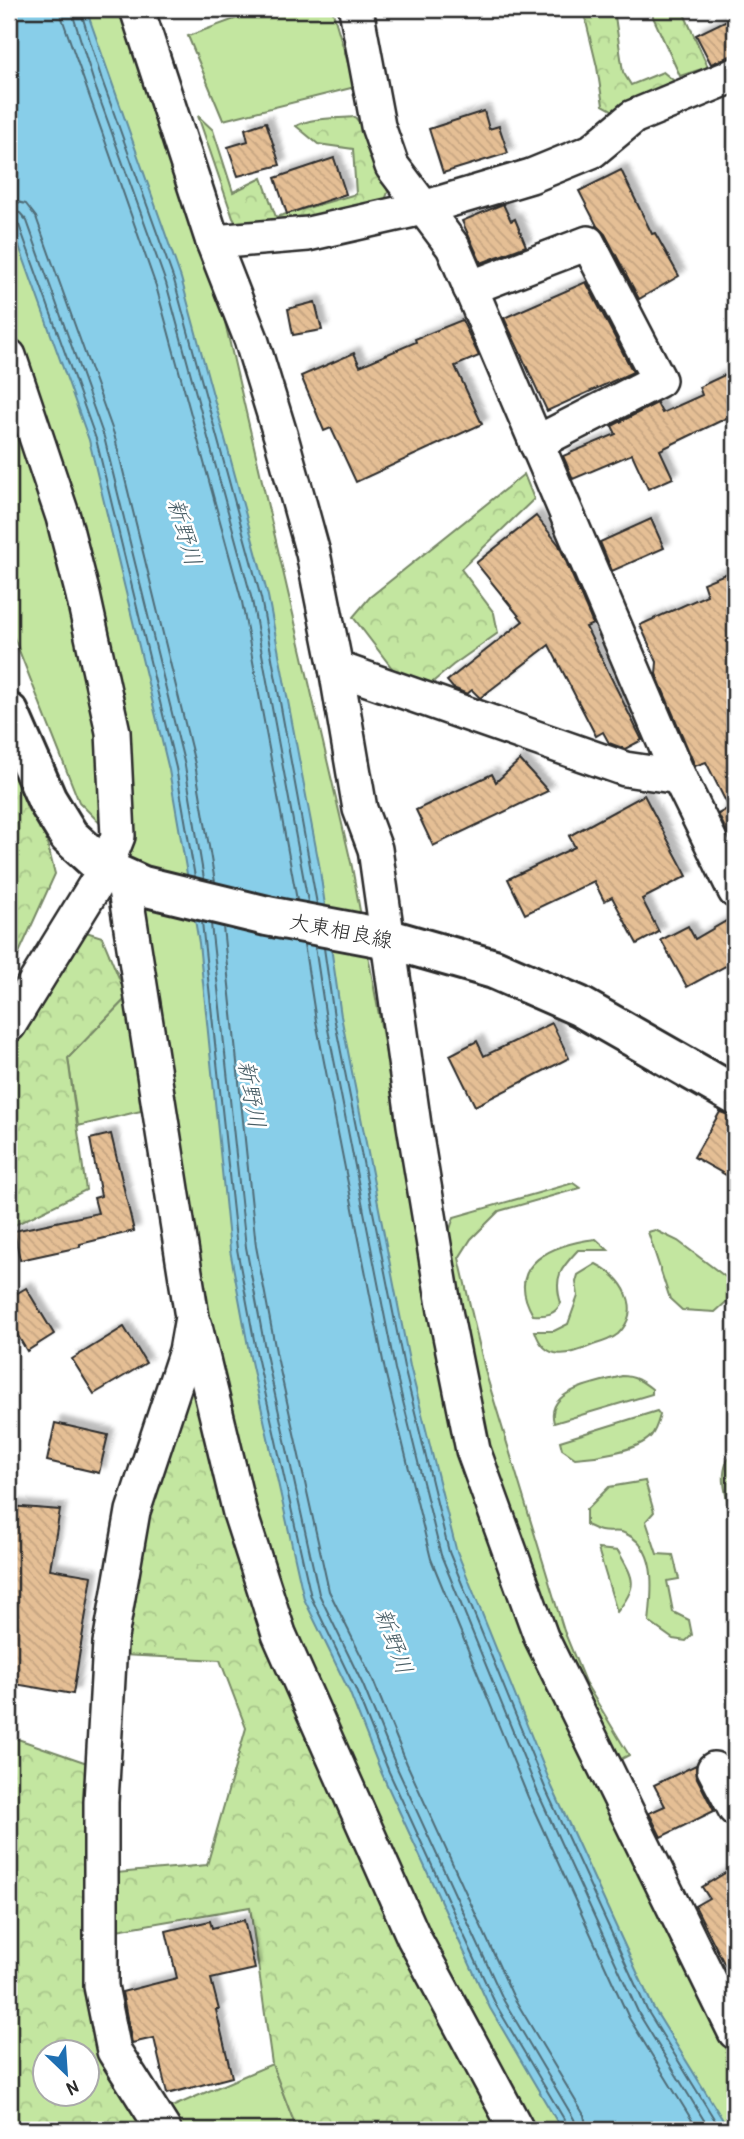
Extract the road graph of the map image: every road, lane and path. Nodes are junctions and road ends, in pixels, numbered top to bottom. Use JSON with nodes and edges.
{"nodes":[{"id":1,"x":137,"y":9,"type":"edge"},
{"id":2,"x":356,"y":9,"type":"edge"},
{"id":3,"x":735,"y":75,"type":"edge"},
{"id":4,"x":423,"y":208,"type":"junction"},
{"id":5,"x":213,"y":242,"type":"junction"},
{"id":6,"x":470,"y":288,"type":"junction"},
{"id":7,"x":9,"y":356,"type":"edge"},
{"id":8,"x":536,"y":443,"type":"junction"},
{"id":9,"x":336,"y":668,"type":"junction"},
{"id":10,"x":9,"y":713,"type":"edge"},
{"id":11,"x":678,"y":778,"type":"junction"},
{"id":12,"x":124,"y":877,"type":"junction"},
{"id":13,"x":735,"y":891,"type":"edge"},
{"id":14,"x":381,"y":937,"type":"junction"},
{"id":15,"x":9,"y":1025,"type":"edge"},
{"id":16,"x":735,"y":1095,"type":"edge"},
{"id":17,"x":192,"y":1317,"type":"junction"},
{"id":18,"x":714,"y":1769,"type":"dead end"},
{"id":19,"x":735,"y":1809,"type":"edge"},
{"id":20,"x":733,"y":2024,"type":"edge"},
{"id":21,"x":164,"y":2130,"type":"edge"},
{"id":22,"x":517,"y":2130,"type":"edge"}],
"edges":[{"from":1,"to":5,"type":"street"},
{"from":2,"to":4,"type":"street"},
{"from":3,"to":4,"type":"street"},
{"from":4,"to":5,"type":"street"},
{"from":4,"to":6,"type":"street"},
{"from":5,"to":9,"type":"street"},
{"from":6,"to":8,"type":"street"},
{"from":6,"to":8,"type":"street"},
{"from":7,"to":12,"type":"street"},
{"from":8,"to":11,"type":"street"},
{"from":9,"to":11,"type":"street"},
{"from":9,"to":14,"type":"street"},
{"from":10,"to":12,"type":"main road","name":"大東相良線"},
{"from":11,"to":13,"type":"street"},
{"from":12,"to":14,"type":"main road","name":"大東相良線"},
{"from":12,"to":15,"type":"street"},
{"from":12,"to":17,"type":"street"},
{"from":14,"to":16,"type":"main road","name":"大東相良線"},
{"from":14,"to":20,"type":"street"},
{"from":17,"to":21,"type":"street"},
{"from":17,"to":22,"type":"street"},
{"from":18,"to":19,"type":"street"}]}
